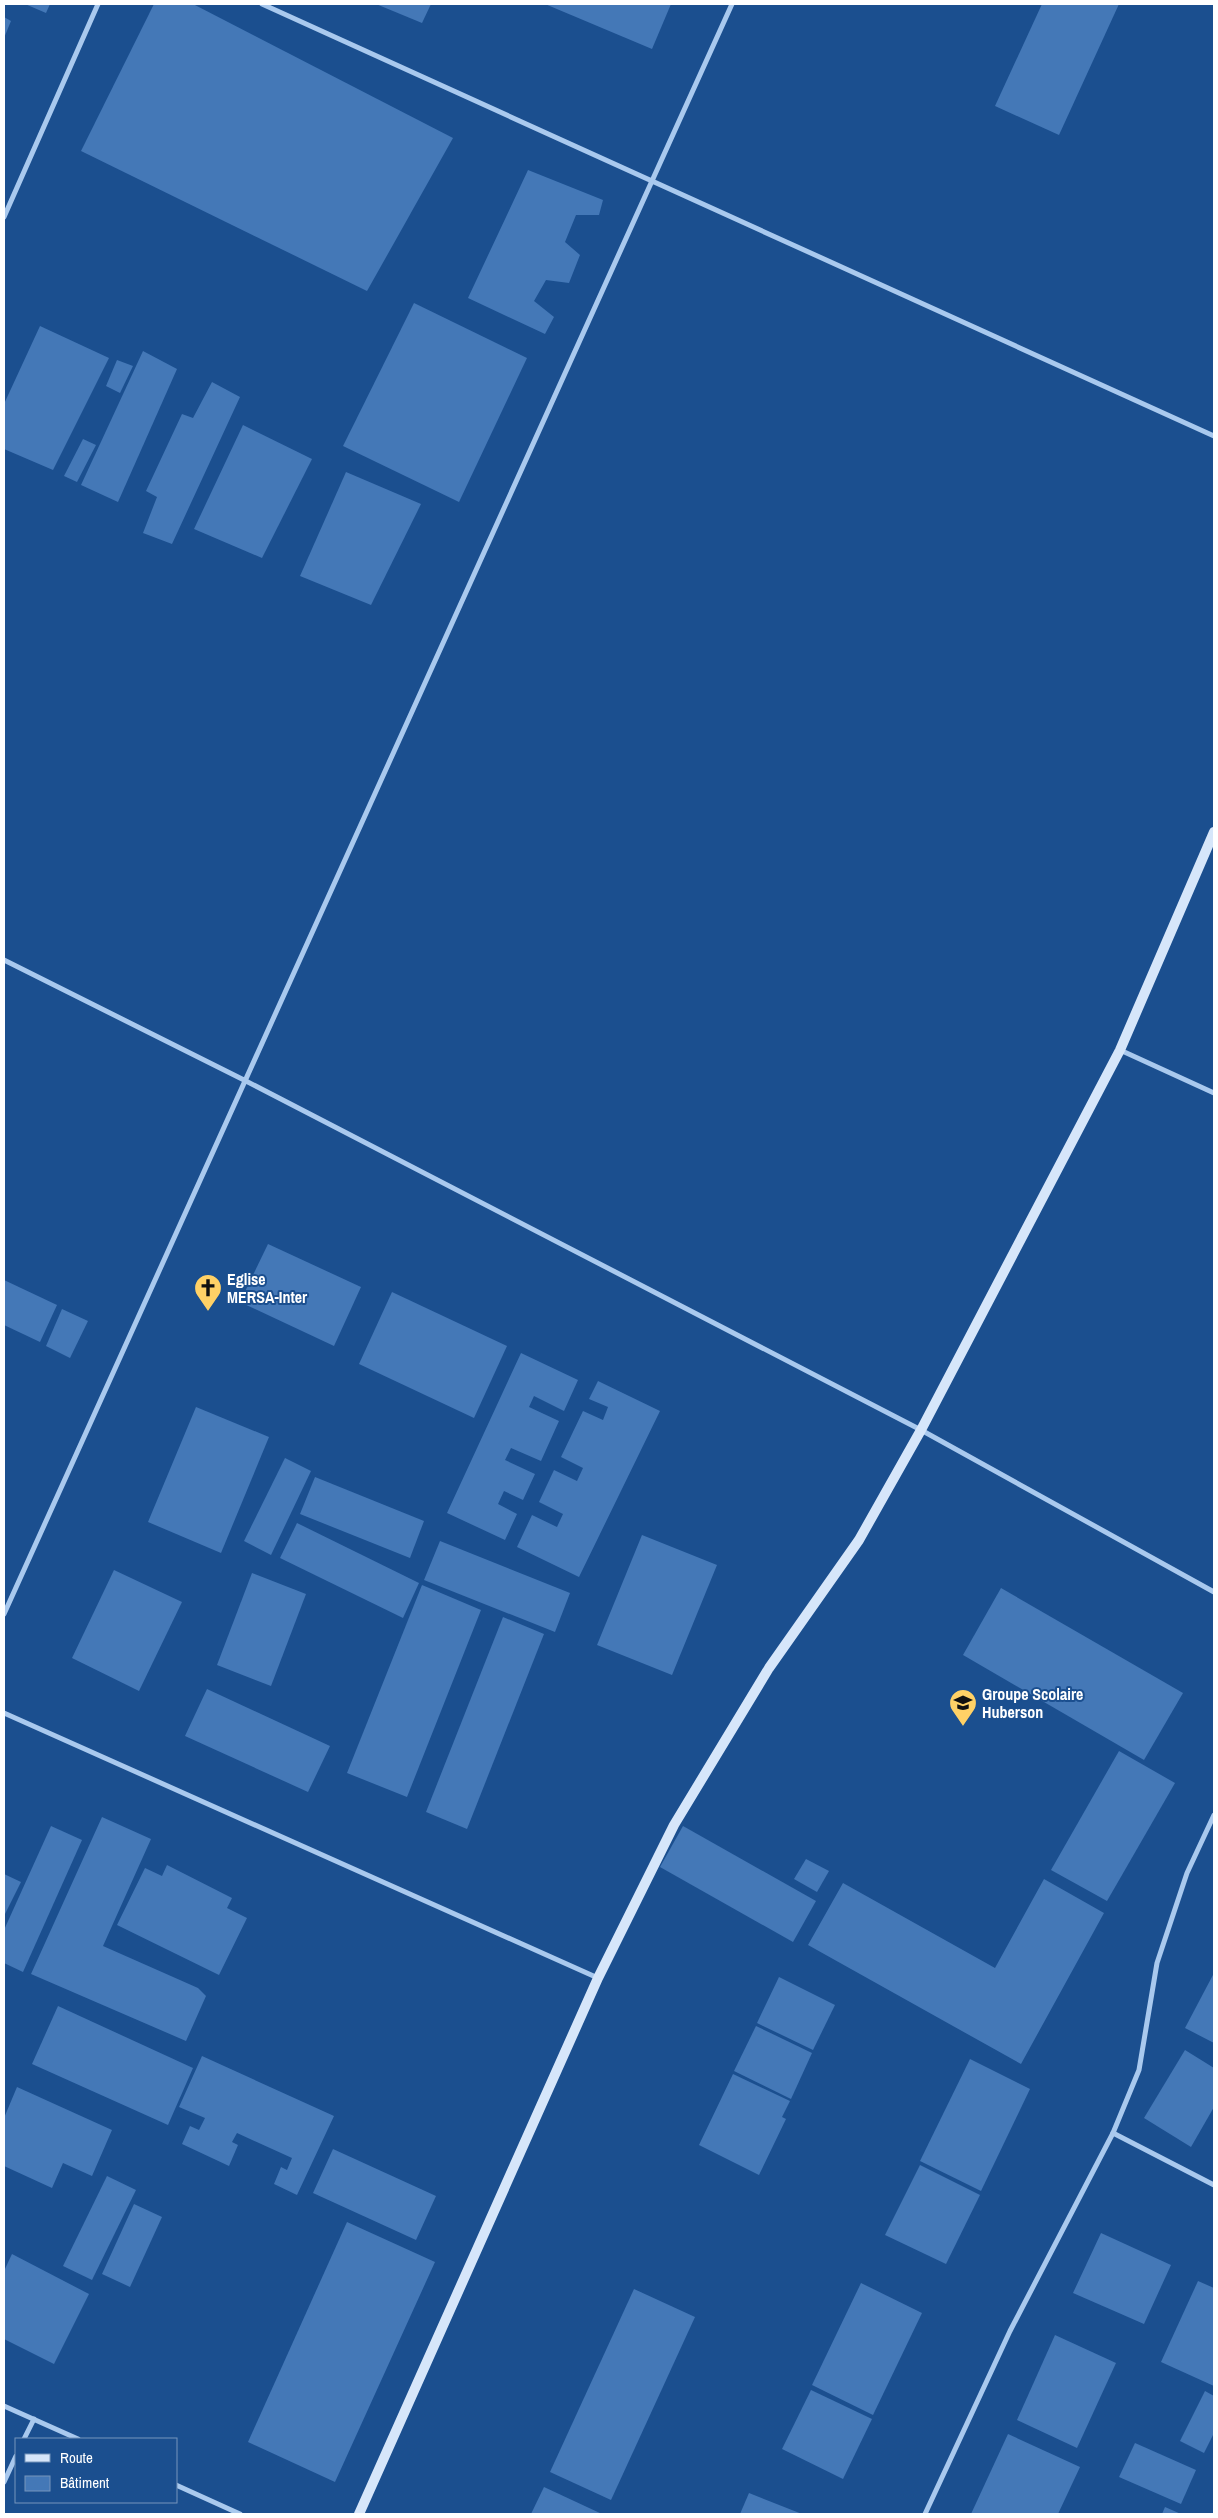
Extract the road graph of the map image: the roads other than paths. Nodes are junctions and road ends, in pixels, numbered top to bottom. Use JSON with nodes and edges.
{"nodes":[{"id":1,"x":98,"y":4,"type":"edge"},
{"id":2,"x":262,"y":4,"type":"edge"},
{"id":3,"x":732,"y":4,"type":"edge"},
{"id":4,"x":652,"y":183,"type":"junction"},
{"id":5,"x":4,"y":217,"type":"edge"},
{"id":6,"x":1214,"y":436,"type":"edge"},
{"id":7,"x":1214,"y":832,"type":"edge"},
{"id":8,"x":4,"y":960,"type":"edge"},
{"id":9,"x":1120,"y":1050,"type":"junction"},
{"id":10,"x":244,"y":1080,"type":"junction"},
{"id":11,"x":1214,"y":1093,"type":"edge"},
{"id":12,"x":921,"y":1430,"type":"junction"},
{"id":13,"x":1214,"y":1592,"type":"edge"},
{"id":14,"x":4,"y":1614,"type":"edge"},
{"id":15,"x":4,"y":1714,"type":"edge"},
{"id":16,"x":1214,"y":1815,"type":"edge"},
{"id":17,"x":598,"y":1978,"type":"junction"},
{"id":18,"x":1113,"y":2133,"type":"junction"},
{"id":19,"x":1214,"y":2184,"type":"edge"},
{"id":20,"x":4,"y":2406,"type":"edge"},
{"id":21,"x":34,"y":2419,"type":"junction"},
{"id":22,"x":24,"y":2438,"type":"edge"},
{"id":23,"x":76,"y":2438,"type":"edge"},
{"id":24,"x":15,"y":2458,"type":"edge"},
{"id":25,"x":4,"y":2482,"type":"edge"},
{"id":26,"x":178,"y":2486,"type":"edge"},
{"id":27,"x":240,"y":2514,"type":"edge"},
{"id":28,"x":359,"y":2514,"type":"edge"},
{"id":29,"x":925,"y":2514,"type":"edge"}],
"edges":[{"from":1,"to":5,"type":"street"},
{"from":2,"to":4,"type":"street"},
{"from":3,"to":4,"type":"street"},
{"from":4,"to":6,"type":"street"},
{"from":4,"to":10,"type":"street"},
{"from":7,"to":9,"type":"street"},
{"from":8,"to":10,"type":"street"},
{"from":9,"to":11,"type":"street"},
{"from":9,"to":12,"type":"street"},
{"from":10,"to":12,"type":"street"},
{"from":10,"to":14,"type":"street"},
{"from":12,"to":13,"type":"street"},
{"from":12,"to":17,"type":"street"},
{"from":15,"to":17,"type":"street"},
{"from":16,"to":18,"type":"street"},
{"from":17,"to":28,"type":"street"},
{"from":18,"to":19,"type":"street"},
{"from":18,"to":29,"type":"street"},
{"from":20,"to":21,"type":"street"},
{"from":21,"to":22,"type":"street"},
{"from":21,"to":23,"type":"street"},
{"from":24,"to":25,"type":"street"},
{"from":26,"to":27,"type":"street"}]}
